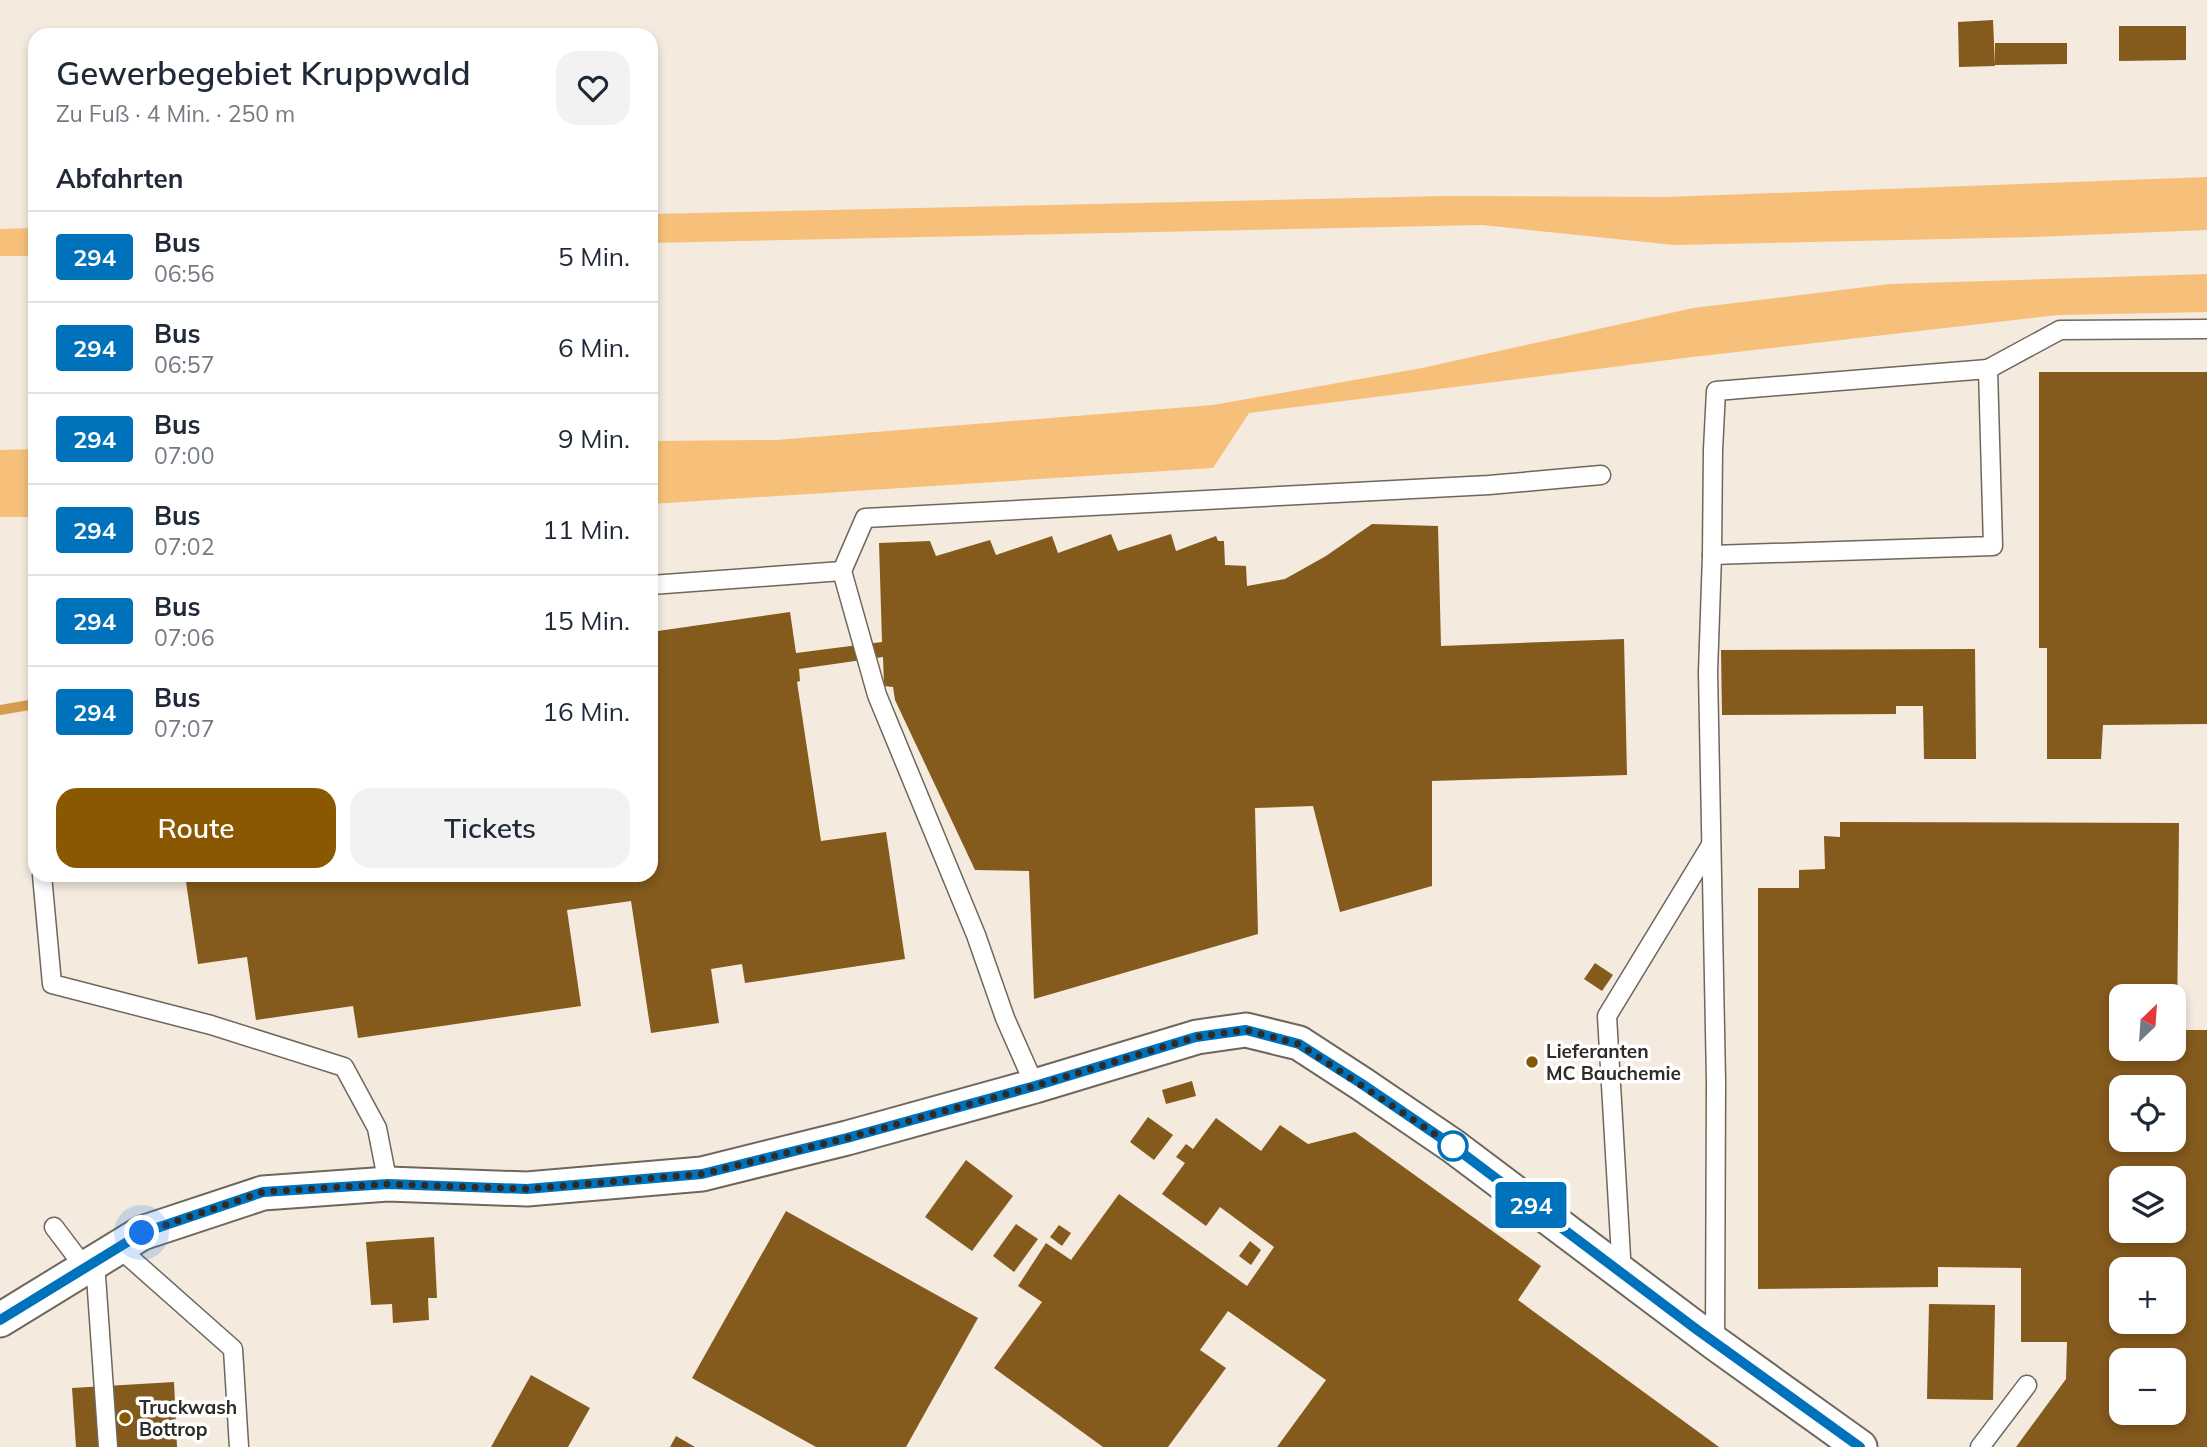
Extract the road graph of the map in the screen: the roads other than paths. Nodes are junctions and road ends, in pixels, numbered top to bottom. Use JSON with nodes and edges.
{"nodes":[{"id":1,"x":2207,"y":329,"type":"edge"},
{"id":2,"x":1988,"y":369,"type":"junction"},
{"id":3,"x":1601,"y":475,"type":"dead end"},
{"id":4,"x":1712,"y":555,"type":"junction"},
{"id":5,"x":842,"y":571,"type":"junction"},
{"id":6,"x":658,"y":584,"type":"edge"},
{"id":7,"x":1711,"y":845,"type":"junction"},
{"id":8,"x":43,"y":882,"type":"edge"},
{"id":9,"x":1035,"y":1086,"type":"junction"},
{"id":10,"x":388,"y":1184,"type":"junction"},
{"id":11,"x":54,"y":1227,"type":"dead end"},
{"id":12,"x":100,"y":1259,"type":"junction"},
{"id":13,"x":1622,"y":1274,"type":"junction"},
{"id":14,"x":0,"y":1320,"type":"edge"},
{"id":15,"x":1715,"y":1343,"type":"junction"},
{"id":16,"x":2027,"y":1385,"type":"dead end"},
{"id":17,"x":108,"y":1447,"type":"edge"},
{"id":18,"x":239,"y":1447,"type":"edge"},
{"id":19,"x":1860,"y":1447,"type":"edge"},
{"id":20,"x":1980,"y":1447,"type":"edge"}],
"edges":[{"from":1,"to":2,"type":"lane"},
{"from":2,"to":4,"type":"lane"},
{"from":2,"to":4,"type":"lane"},
{"from":3,"to":5,"type":"lane"},
{"from":4,"to":7,"type":"lane"},
{"from":5,"to":6,"type":"lane"},
{"from":5,"to":9,"type":"lane"},
{"from":7,"to":13,"type":"lane"},
{"from":7,"to":15,"type":"lane"},
{"from":8,"to":10,"type":"lane"},
{"from":9,"to":10,"type":"street"},
{"from":9,"to":13,"type":"street"},
{"from":10,"to":12,"type":"street"},
{"from":11,"to":12,"type":"lane"},
{"from":12,"to":14,"type":"street"},
{"from":12,"to":17,"type":"lane"},
{"from":12,"to":18,"type":"lane"},
{"from":13,"to":15,"type":"street"},
{"from":15,"to":19,"type":"street"},
{"from":16,"to":20,"type":"lane"}]}
